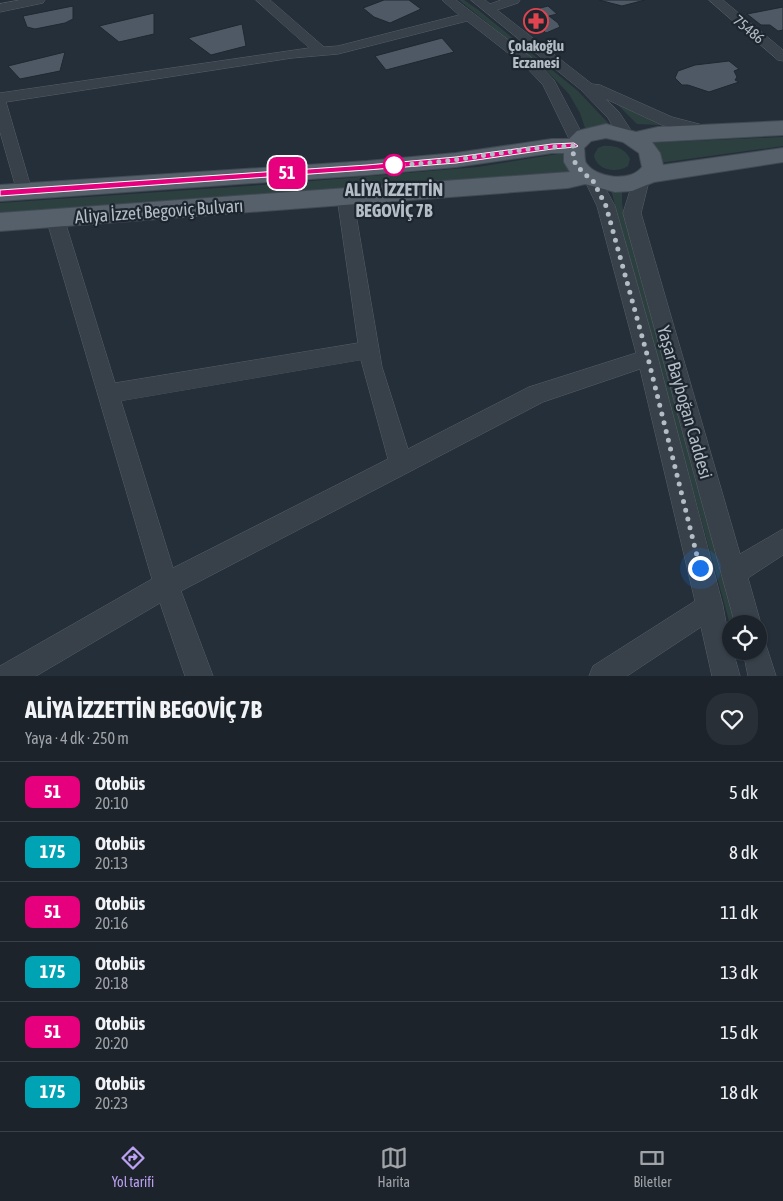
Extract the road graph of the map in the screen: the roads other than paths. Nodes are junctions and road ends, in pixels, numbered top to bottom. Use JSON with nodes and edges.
{"nodes":[{"id":1,"x":39,"y":0,"type":"edge"},
{"id":2,"x":262,"y":0,"type":"edge"},
{"id":3,"x":448,"y":0,"type":"edge"},
{"id":4,"x":476,"y":0,"type":"edge"},
{"id":5,"x":514,"y":0,"type":"edge"},
{"id":6,"x":715,"y":0,"type":"edge"},
{"id":7,"x":0,"y":8,"type":"edge"},
{"id":8,"x":489,"y":8,"type":"junction"},
{"id":9,"x":470,"y":16,"type":"junction"},
{"id":10,"x":779,"y":50,"type":"edge"},
{"id":11,"x":321,"y":52,"type":"junction"},
{"id":12,"x":576,"y":78,"type":"junction"},
{"id":13,"x":0,"y":98,"type":"edge"},
{"id":14,"x":0,"y":104,"type":"edge"},
{"id":15,"x":783,"y":128,"type":"edge"},
{"id":16,"x":709,"y":132,"type":"junction"},
{"id":17,"x":630,"y":137,"type":"junction"},
{"id":18,"x":576,"y":143,"type":"junction"},
{"id":19,"x":783,"y":155,"type":"edge"},
{"id":20,"x":590,"y":178,"type":"junction"},
{"id":21,"x":645,"y":178,"type":"junction"},
{"id":22,"x":24,"y":191,"type":"junction"},
{"id":23,"x":0,"y":193,"type":"edge"},
{"id":24,"x":345,"y":197,"type":"junction"},
{"id":25,"x":55,"y":218,"type":"junction"},
{"id":26,"x":0,"y":222,"type":"edge"},
{"id":27,"x":369,"y":350,"type":"junction"},
{"id":28,"x":648,"y":358,"type":"junction"},
{"id":29,"x":108,"y":394,"type":"junction"},
{"id":30,"x":401,"y":464,"type":"junction"},
{"id":31,"x":783,"y":540,"type":"edge"},
{"id":32,"x":734,"y":572,"type":"junction"},
{"id":33,"x":166,"y":585,"type":"junction"},
{"id":34,"x":710,"y":606,"type":"junction"},
{"id":35,"x":746,"y":615,"type":"edge"},
{"id":36,"x":758,"y":660,"type":"edge"},
{"id":37,"x":10,"y":676,"type":"edge"},
{"id":38,"x":199,"y":676,"type":"edge"},
{"id":39,"x":603,"y":676,"type":"edge"},
{"id":40,"x":726,"y":676,"type":"edge"},
{"id":41,"x":762,"y":676,"type":"edge"}],
"edges":[{"from":1,"to":7,"type":"street"},
{"from":2,"to":11,"type":"street"},
{"from":3,"to":9,"type":"street"},
{"from":4,"to":8,"type":"street"},
{"from":5,"to":8,"type":"street"},
{"from":6,"to":10,"type":"street","name":"75486"},
{"from":8,"to":12,"type":"street"},
{"from":9,"to":11,"type":"street"},
{"from":9,"to":18,"type":"street"},
{"from":11,"to":13,"type":"street"},
{"from":12,"to":16,"type":"street"},
{"from":12,"to":17,"type":"street"},
{"from":14,"to":22,"type":"street"},
{"from":15,"to":16,"type":"main road"},
{"from":16,"to":17,"type":"main road"},
{"from":17,"to":18,"type":"main road"},
{"from":17,"to":21,"type":"main road"},
{"from":18,"to":20,"type":"main road"},
{"from":18,"to":22,"type":"main road","name":"Aliya İzzet Begoviç Bulvarı"},
{"from":19,"to":21,"type":"main road"},
{"from":20,"to":21,"type":"main road"},
{"from":20,"to":24,"type":"main road","name":"Aliya İzzet Begoviç Bulvarı"},
{"from":20,"to":28,"type":"street","name":"Yaşar Bayboğan Caddesi"},
{"from":21,"to":32,"type":"street","name":"Yaşar Bayboğan Caddesi"},
{"from":22,"to":23,"type":"main road","name":"Aliya İzzet Begoviç Bulvarı"},
{"from":24,"to":25,"type":"main road","name":"Aliya İzzet Begoviç Bulvarı"},
{"from":24,"to":27,"type":"street"},
{"from":25,"to":26,"type":"main road","name":"Aliya İzzet Begoviç Bulvarı"},
{"from":25,"to":29,"type":"street"},
{"from":27,"to":29,"type":"street"},
{"from":27,"to":30,"type":"street"},
{"from":28,"to":30,"type":"street"},
{"from":28,"to":34,"type":"street","name":"Yaşar Bayboğan Caddesi"},
{"from":29,"to":33,"type":"street"},
{"from":30,"to":33,"type":"street"},
{"from":31,"to":32,"type":"street"},
{"from":32,"to":35,"type":"street","name":"Yaşar Bayboğan Caddesi"},
{"from":33,"to":37,"type":"street"},
{"from":33,"to":38,"type":"street"},
{"from":34,"to":39,"type":"street"},
{"from":34,"to":40,"type":"street","name":"Yaşar Bayboğan Caddesi"},
{"from":36,"to":41,"type":"street"}]}
